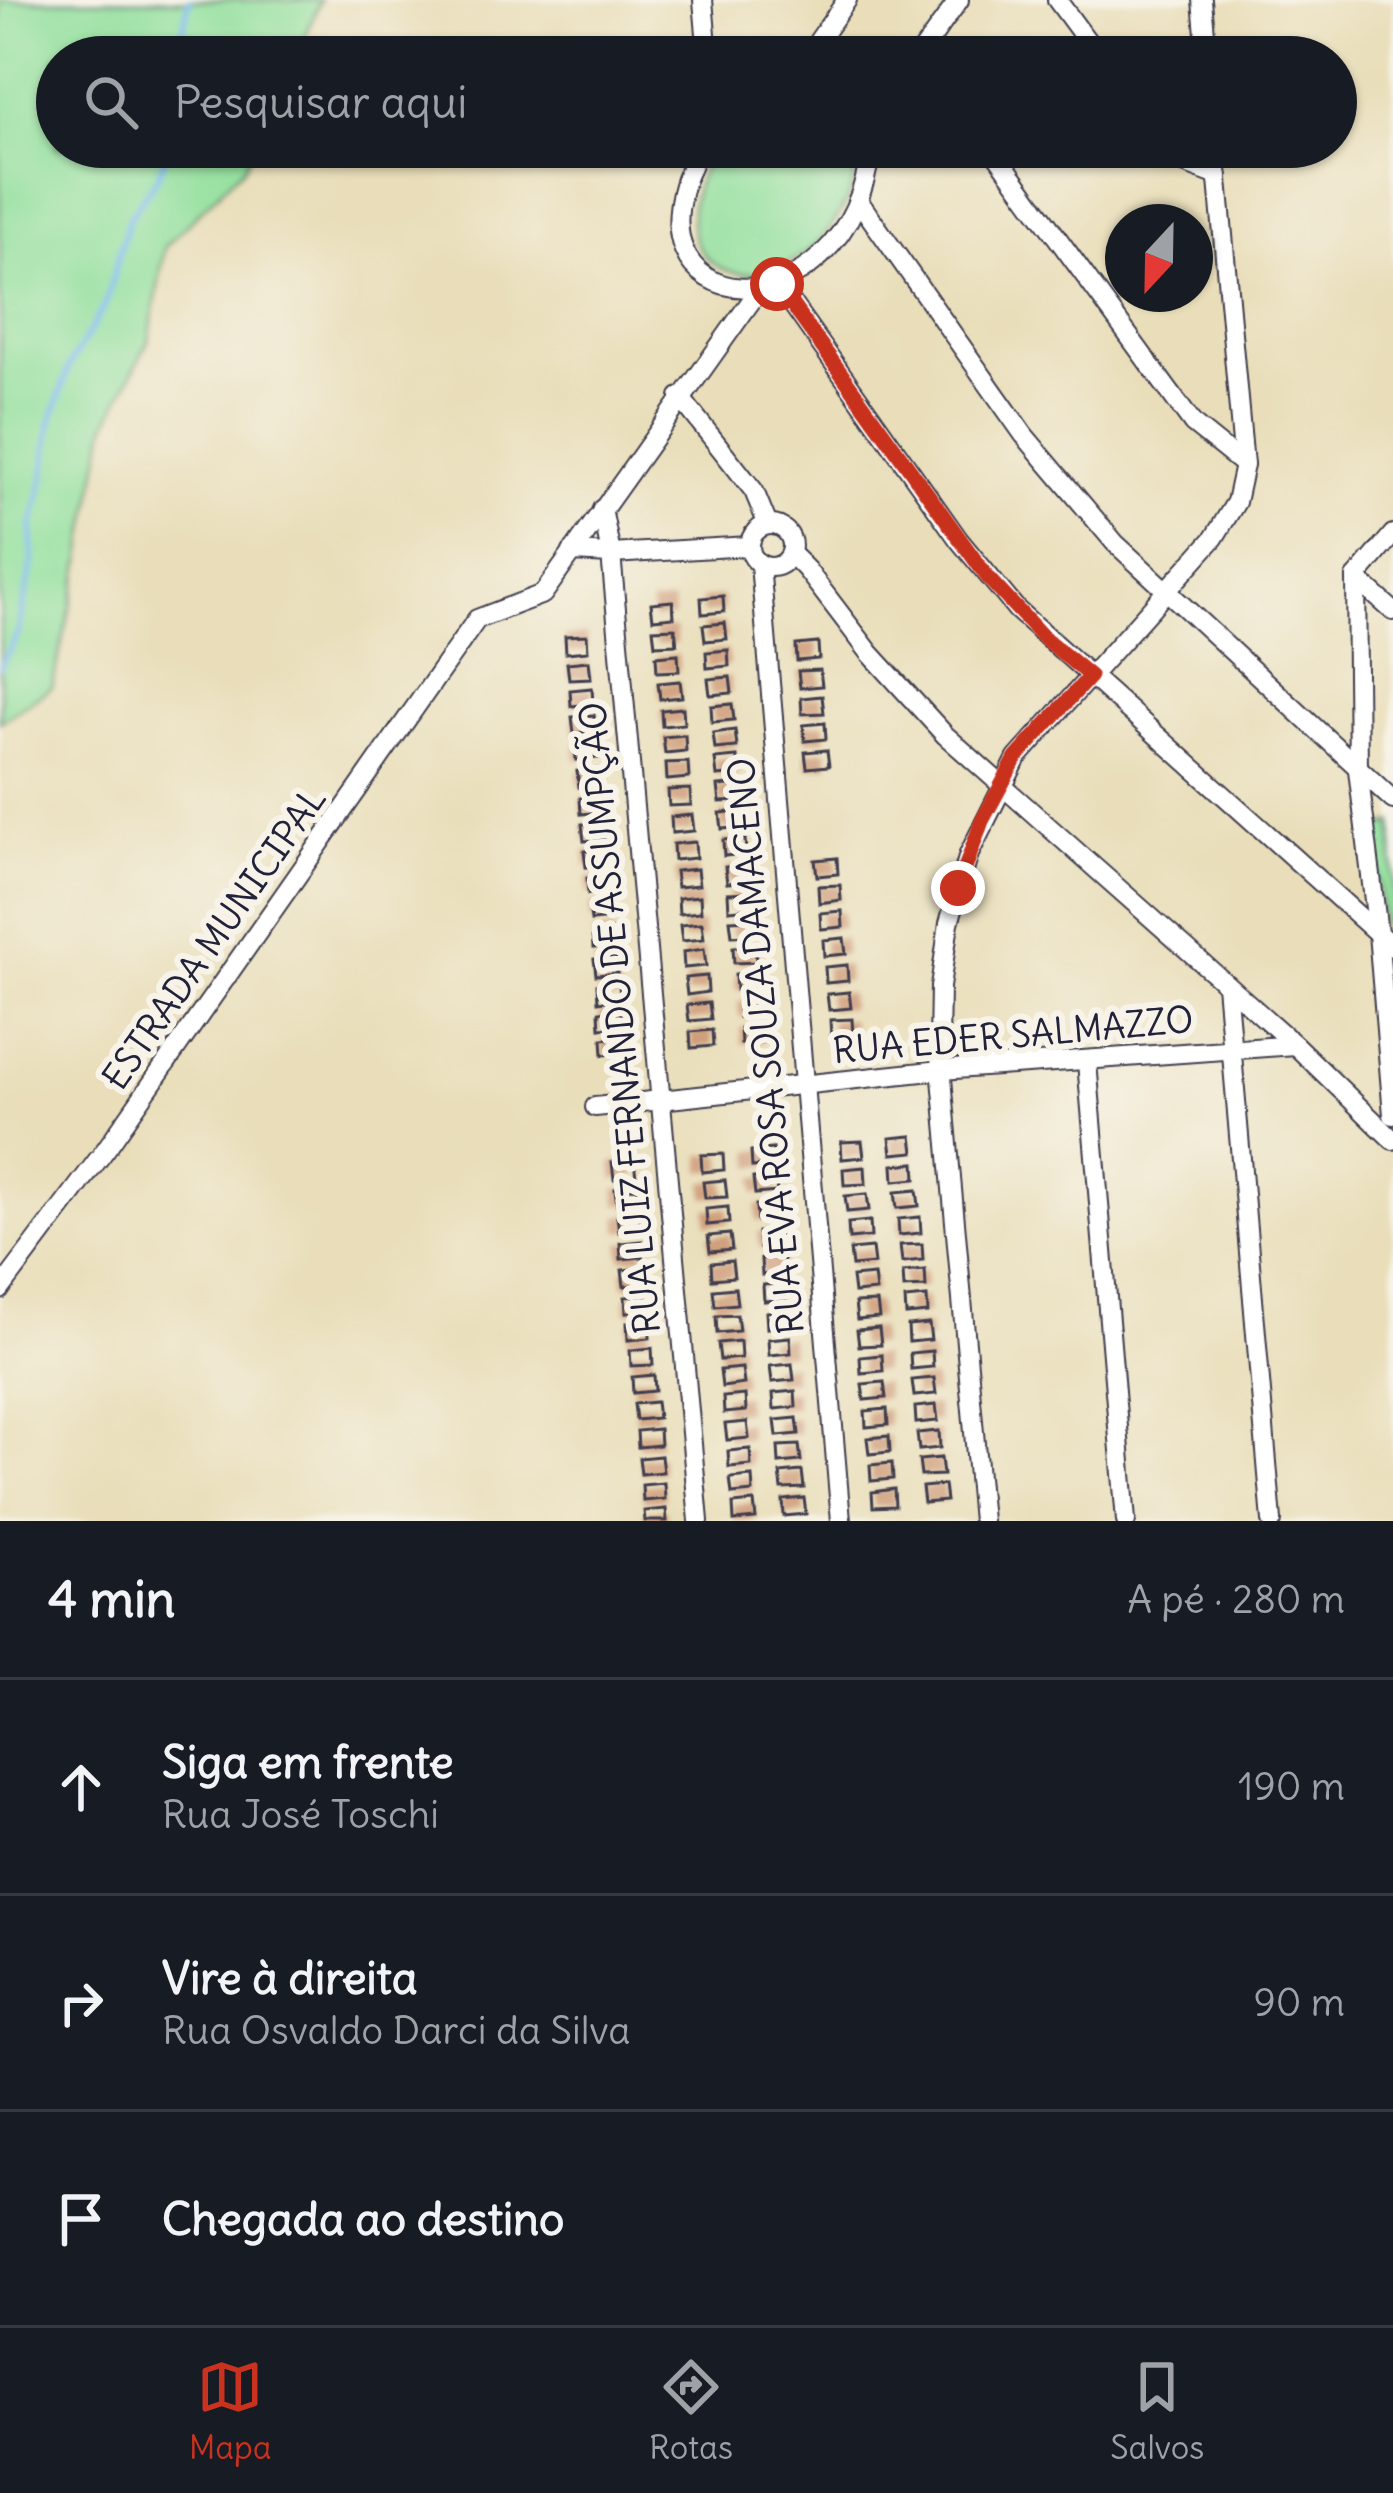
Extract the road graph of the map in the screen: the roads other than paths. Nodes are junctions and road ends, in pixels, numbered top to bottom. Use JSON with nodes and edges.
{"nodes":[{"id":1,"x":703,"y":0,"type":"edge"},
{"id":2,"x":847,"y":0,"type":"edge"},
{"id":3,"x":959,"y":0,"type":"edge"},
{"id":4,"x":1057,"y":0,"type":"edge"},
{"id":5,"x":1202,"y":0,"type":"edge"},
{"id":6,"x":706,"y":36,"type":"edge"},
{"id":7,"x":822,"y":36,"type":"edge"},
{"id":8,"x":935,"y":36,"type":"edge"},
{"id":9,"x":1084,"y":36,"type":"edge"},
{"id":10,"x":1205,"y":36,"type":"edge"},
{"id":11,"x":692,"y":168,"type":"edge"},
{"id":12,"x":866,"y":168,"type":"edge"},
{"id":13,"x":1007,"y":168,"type":"edge"},
{"id":14,"x":1197,"y":168,"type":"edge"},
{"id":15,"x":1217,"y":168,"type":"edge"},
{"id":16,"x":1218,"y":176,"type":"junction"},
{"id":17,"x":858,"y":200,"type":"junction"},
{"id":18,"x":769,"y":287,"type":"junction"},
{"id":19,"x":680,"y":397,"type":"junction"},
{"id":20,"x":1244,"y":465,"type":"junction"},
{"id":21,"x":602,"y":509,"type":"junction"},
{"id":22,"x":768,"y":525,"type":"junction"},
{"id":23,"x":1393,"y":534,"type":"edge"},
{"id":24,"x":750,"y":545,"type":"junction"},
{"id":25,"x":572,"y":552,"type":"junction"},
{"id":26,"x":611,"y":554,"type":"junction"},
{"id":27,"x":791,"y":554,"type":"junction"},
{"id":28,"x":760,"y":564,"type":"junction"},
{"id":29,"x":1356,"y":578,"type":"junction"},
{"id":30,"x":1165,"y":593,"type":"junction"},
{"id":31,"x":1393,"y":611,"type":"edge"},
{"id":32,"x":1090,"y":676,"type":"junction"},
{"id":33,"x":1358,"y":770,"type":"junction"},
{"id":34,"x":1000,"y":784,"type":"junction"},
{"id":35,"x":1393,"y":800,"type":"edge"},
{"id":36,"x":1385,"y":940,"type":"edge"},
{"id":37,"x":1226,"y":984,"type":"junction"},
{"id":38,"x":1388,"y":996,"type":"edge"},
{"id":39,"x":1295,"y":1045,"type":"junction"},
{"id":40,"x":1230,"y":1049,"type":"junction"},
{"id":41,"x":1087,"y":1062,"type":"junction"},
{"id":42,"x":941,"y":1070,"type":"junction"},
{"id":43,"x":803,"y":1087,"type":"junction"},
{"id":44,"x":661,"y":1101,"type":"junction"},
{"id":45,"x":595,"y":1107,"type":"dead end"},
{"id":46,"x":1393,"y":1115,"type":"edge"},
{"id":47,"x":1393,"y":1140,"type":"edge"},
{"id":48,"x":0,"y":1290,"type":"edge"},
{"id":49,"x":699,"y":1521,"type":"edge"},
{"id":50,"x":841,"y":1521,"type":"edge"},
{"id":51,"x":982,"y":1521,"type":"edge"},
{"id":52,"x":1126,"y":1521,"type":"edge"},
{"id":53,"x":1272,"y":1521,"type":"edge"}],
"edges":[{"from":1,"to":6,"type":"street"},
{"from":2,"to":7,"type":"street"},
{"from":3,"to":8,"type":"street"},
{"from":4,"to":9,"type":"street"},
{"from":5,"to":10,"type":"street"},
{"from":11,"to":18,"type":"street"},
{"from":12,"to":17,"type":"street"},
{"from":13,"to":20,"type":"street"},
{"from":14,"to":16,"type":"street"},
{"from":15,"to":16,"type":"street"},
{"from":16,"to":20,"type":"street"},
{"from":17,"to":18,"type":"street"},
{"from":17,"to":30,"type":"street"},
{"from":18,"to":19,"type":"street"},
{"from":18,"to":32,"type":"street"},
{"from":19,"to":21,"type":"street"},
{"from":19,"to":22,"type":"street"},
{"from":20,"to":30,"type":"street"},
{"from":21,"to":25,"type":"street"},
{"from":21,"to":26,"type":"street","name":"RUA LUIZ FERNANDO DE ASSUMPÇÃO"},
{"from":22,"to":24,"type":"street"},
{"from":22,"to":27,"type":"street"},
{"from":23,"to":29,"type":"street"},
{"from":24,"to":26,"type":"street"},
{"from":24,"to":28,"type":"street"},
{"from":25,"to":26,"type":"street"},
{"from":25,"to":48,"type":"street","name":"ESTRADA MUNICIPAL"},
{"from":26,"to":44,"type":"street","name":"RUA LUIZ FERNANDO DE ASSUMPÇÃO"},
{"from":27,"to":28,"type":"street"},
{"from":27,"to":34,"type":"street"},
{"from":28,"to":43,"type":"street","name":"RUA EVA ROSA SOUZA DAMACENO"},
{"from":29,"to":31,"type":"street"},
{"from":29,"to":33,"type":"street"},
{"from":30,"to":32,"type":"street"},
{"from":30,"to":33,"type":"street"},
{"from":32,"to":34,"type":"street"},
{"from":32,"to":36,"type":"street"},
{"from":33,"to":35,"type":"street"},
{"from":33,"to":36,"type":"street"},
{"from":34,"to":37,"type":"street"},
{"from":34,"to":42,"type":"street"},
{"from":36,"to":38,"type":"street"},
{"from":37,"to":39,"type":"street"},
{"from":37,"to":40,"type":"street"},
{"from":38,"to":46,"type":"street"},
{"from":39,"to":40,"type":"street","name":"RUA EDER SALMAZZO"},
{"from":39,"to":47,"type":"street"},
{"from":40,"to":41,"type":"street","name":"RUA EDER SALMAZZO"},
{"from":40,"to":53,"type":"street"},
{"from":41,"to":42,"type":"street","name":"RUA EDER SALMAZZO"},
{"from":41,"to":52,"type":"street"},
{"from":42,"to":43,"type":"street","name":"RUA EDER SALMAZZO"},
{"from":42,"to":51,"type":"street"},
{"from":43,"to":44,"type":"street","name":"RUA EDER SALMAZZO"},
{"from":43,"to":50,"type":"street","name":"RUA EVA ROSA SOUZA DAMACENO"},
{"from":44,"to":45,"type":"street","name":"RUA EDER SALMAZZO"},
{"from":44,"to":49,"type":"street","name":"RUA LUIZ FERNANDO DE ASSUMPÇÃO"}]}
